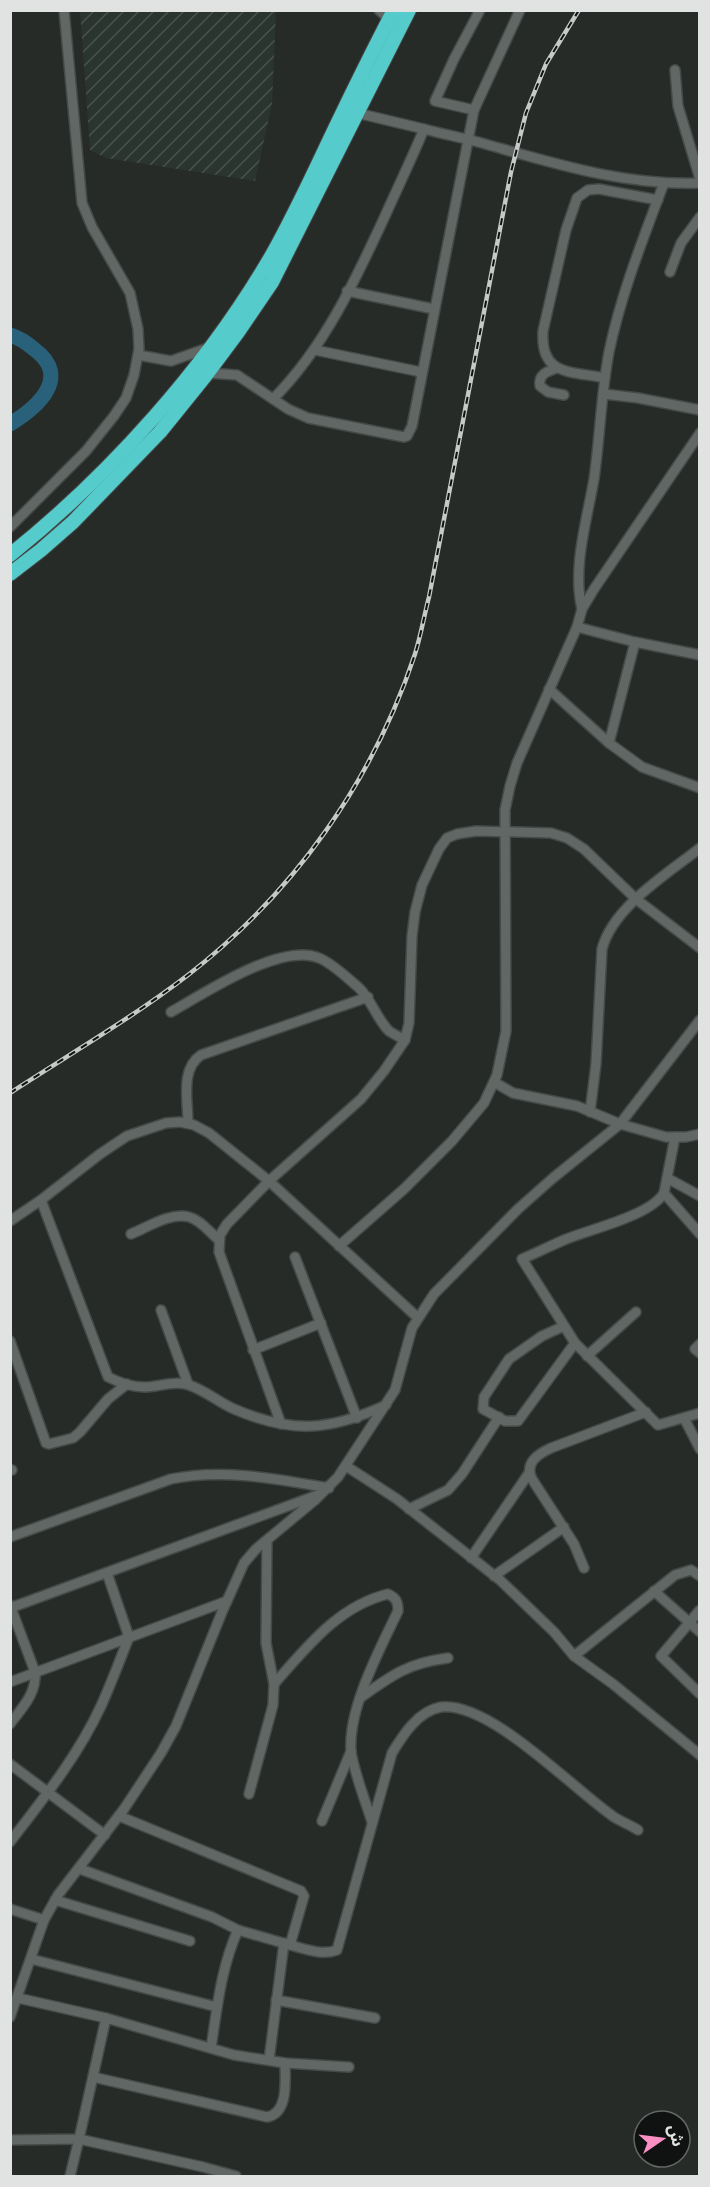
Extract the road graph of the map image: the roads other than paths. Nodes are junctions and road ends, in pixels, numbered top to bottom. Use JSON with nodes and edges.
{"nodes":[{"id":1,"x":64,"y":10,"type":"edge"},
{"id":2,"x":409,"y":10,"type":"edge"},
{"id":3,"x":480,"y":10,"type":"edge"},
{"id":4,"x":520,"y":10,"type":"edge"},
{"id":5,"x":387,"y":13,"type":"edge"},
{"id":6,"x":675,"y":70,"type":"dead end"},
{"id":7,"x":474,"y":110,"type":"junction"},
{"id":8,"x":357,"y":113,"type":"junction"},
{"id":9,"x":424,"y":129,"type":"junction"},
{"id":10,"x":468,"y":139,"type":"junction"},
{"id":11,"x":699,"y":181,"type":"edge"},
{"id":12,"x":664,"y":183,"type":"junction"},
{"id":13,"x":658,"y":200,"type":"junction"},
{"id":14,"x":699,"y":218,"type":"edge"},
{"id":15,"x":670,"y":272,"type":"dead end"},
{"id":16,"x":347,"y":291,"type":"junction"},
{"id":17,"x":434,"y":309,"type":"junction"},
{"id":18,"x":208,"y":348,"type":"junction"},
{"id":19,"x":315,"y":350,"type":"junction"},
{"id":20,"x":138,"y":355,"type":"junction"},
{"id":21,"x":557,"y":368,"type":"junction"},
{"id":22,"x":421,"y":372,"type":"junction"},
{"id":23,"x":208,"y":373,"type":"junction"},
{"id":24,"x":605,"y":378,"type":"junction"},
{"id":25,"x":604,"y":394,"type":"junction"},
{"id":26,"x":564,"y":395,"type":"dead end"},
{"id":27,"x":273,"y":399,"type":"junction"},
{"id":28,"x":699,"y":410,"type":"edge"},
{"id":29,"x":699,"y":433,"type":"edge"},
{"id":30,"x":10,"y":527,"type":"edge"},
{"id":31,"x":10,"y":555,"type":"edge"},
{"id":32,"x":10,"y":574,"type":"edge"},
{"id":33,"x":582,"y":609,"type":"junction"},
{"id":34,"x":577,"y":627,"type":"junction"},
{"id":35,"x":635,"y":642,"type":"junction"},
{"id":36,"x":699,"y":655,"type":"edge"},
{"id":37,"x":549,"y":689,"type":"junction"},
{"id":38,"x":609,"y":743,"type":"junction"},
{"id":39,"x":699,"y":788,"type":"edge"},
{"id":40,"x":504,"y":831,"type":"junction"},
{"id":41,"x":699,"y":848,"type":"edge"},
{"id":42,"x":636,"y":899,"type":"junction"},
{"id":43,"x":699,"y":948,"type":"edge"},
{"id":44,"x":368,"y":997,"type":"junction"},
{"id":45,"x":171,"y":1012,"type":"dead end"},
{"id":46,"x":699,"y":1020,"type":"edge"},
{"id":47,"x":405,"y":1040,"type":"junction"},
{"id":48,"x":495,"y":1082,"type":"junction"},
{"id":49,"x":590,"y":1112,"type":"junction"},
{"id":50,"x":188,"y":1123,"type":"junction"},
{"id":51,"x":620,"y":1124,"type":"junction"},
{"id":52,"x":699,"y":1134,"type":"edge"},
{"id":53,"x":675,"y":1137,"type":"junction"},
{"id":54,"x":667,"y":1178,"type":"junction"},
{"id":55,"x":268,"y":1181,"type":"junction"},
{"id":56,"x":664,"y":1193,"type":"junction"},
{"id":57,"x":699,"y":1196,"type":"edge"},
{"id":58,"x":41,"y":1200,"type":"junction"},
{"id":59,"x":10,"y":1221,"type":"edge"},
{"id":60,"x":131,"y":1233,"type":"dead end"},
{"id":61,"x":699,"y":1234,"type":"edge"},
{"id":62,"x":219,"y":1240,"type":"junction"},
{"id":63,"x":339,"y":1246,"type":"junction"},
{"id":64,"x":295,"y":1257,"type":"dead end"},
{"id":65,"x":161,"y":1310,"type":"dead end"},
{"id":66,"x":636,"y":1312,"type":"dead end"},
{"id":67,"x":417,"y":1317,"type":"junction"},
{"id":68,"x":321,"y":1323,"type":"junction"},
{"id":69,"x":564,"y":1326,"type":"junction"},
{"id":70,"x":10,"y":1341,"type":"edge"},
{"id":71,"x":575,"y":1343,"type":"junction"},
{"id":72,"x":699,"y":1344,"type":"edge"},
{"id":73,"x":253,"y":1350,"type":"junction"},
{"id":74,"x":699,"y":1353,"type":"edge"},
{"id":75,"x":588,"y":1356,"type":"junction"},
{"id":76,"x":127,"y":1384,"type":"junction"},
{"id":77,"x":188,"y":1384,"type":"junction"},
{"id":78,"x":388,"y":1404,"type":"junction"},
{"id":79,"x":645,"y":1412,"type":"junction"},
{"id":80,"x":699,"y":1413,"type":"edge"},
{"id":81,"x":498,"y":1417,"type":"junction"},
{"id":82,"x":357,"y":1418,"type":"junction"},
{"id":83,"x":684,"y":1418,"type":"junction"},
{"id":84,"x":281,"y":1424,"type":"junction"},
{"id":85,"x":699,"y":1449,"type":"edge"},
{"id":86,"x":346,"y":1466,"type":"junction"},
{"id":87,"x":529,"y":1473,"type":"junction"},
{"id":88,"x":326,"y":1491,"type":"junction"},
{"id":89,"x":409,"y":1509,"type":"junction"},
{"id":90,"x":564,"y":1527,"type":"junction"},
{"id":91,"x":10,"y":1537,"type":"edge"},
{"id":92,"x":267,"y":1540,"type":"junction"},
{"id":93,"x":471,"y":1558,"type":"junction"},
{"id":94,"x":584,"y":1568,"type":"dead end"},
{"id":95,"x":108,"y":1573,"type":"junction"},
{"id":96,"x":494,"y":1576,"type":"junction"},
{"id":97,"x":699,"y":1576,"type":"edge"},
{"id":98,"x":654,"y":1591,"type":"junction"},
{"id":99,"x":227,"y":1601,"type":"junction"},
{"id":100,"x":11,"y":1607,"type":"edge"},
{"id":101,"x":699,"y":1610,"type":"edge"},
{"id":102,"x":689,"y":1623,"type":"junction"},
{"id":103,"x":699,"y":1632,"type":"edge"},
{"id":104,"x":129,"y":1637,"type":"junction"},
{"id":105,"x":574,"y":1656,"type":"junction"},
{"id":106,"x":448,"y":1658,"type":"dead end"},
{"id":107,"x":35,"y":1672,"type":"junction"},
{"id":108,"x":10,"y":1682,"type":"edge"},
{"id":109,"x":274,"y":1684,"type":"junction"},
{"id":110,"x":699,"y":1694,"type":"edge"},
{"id":111,"x":360,"y":1698,"type":"junction"},
{"id":112,"x":10,"y":1724,"type":"edge"},
{"id":113,"x":351,"y":1751,"type":"junction"},
{"id":114,"x":699,"y":1755,"type":"edge"},
{"id":115,"x":10,"y":1764,"type":"edge"},
{"id":116,"x":48,"y":1792,"type":"junction"},
{"id":117,"x":249,"y":1794,"type":"dead end"},
{"id":118,"x":119,"y":1816,"type":"junction"},
{"id":119,"x":322,"y":1821,"type":"dead end"},
{"id":120,"x":372,"y":1823,"type":"junction"},
{"id":121,"x":638,"y":1830,"type":"dead end"},
{"id":122,"x":105,"y":1835,"type":"junction"},
{"id":123,"x":10,"y":1842,"type":"edge"},
{"id":124,"x":80,"y":1869,"type":"junction"},
{"id":125,"x":55,"y":1900,"type":"junction"},
{"id":126,"x":10,"y":1909,"type":"edge"},
{"id":127,"x":44,"y":1920,"type":"junction"},
{"id":128,"x":238,"y":1930,"type":"junction"},
{"id":129,"x":190,"y":1941,"type":"dead end"},
{"id":130,"x":287,"y":1944,"type":"junction"},
{"id":131,"x":32,"y":1959,"type":"junction"},
{"id":132,"x":18,"y":1998,"type":"junction"},
{"id":133,"x":276,"y":2000,"type":"junction"},
{"id":134,"x":217,"y":2007,"type":"junction"},
{"id":135,"x":10,"y":2017,"type":"edge"},
{"id":136,"x":106,"y":2018,"type":"junction"},
{"id":137,"x":375,"y":2018,"type":"dead end"},
{"id":138,"x":211,"y":2048,"type":"junction"},
{"id":139,"x":269,"y":2060,"type":"junction"},
{"id":140,"x":285,"y":2062,"type":"junction"},
{"id":141,"x":349,"y":2067,"type":"dead end"},
{"id":142,"x":93,"y":2077,"type":"junction"},
{"id":143,"x":79,"y":2139,"type":"junction"},
{"id":144,"x":10,"y":2140,"type":"edge"},
{"id":145,"x":69,"y":2176,"type":"edge"},
{"id":146,"x":236,"y":2176,"type":"edge"}],
"edges":[{"from":1,"to":20,"type":"street"},
{"from":2,"to":8,"type":"highway"},
{"from":3,"to":7,"type":"street"},
{"from":4,"to":7,"type":"street"},
{"from":5,"to":18,"type":"highway"},
{"from":6,"to":11,"type":"street"},
{"from":7,"to":10,"type":"street"},
{"from":8,"to":9,"type":"street"},
{"from":8,"to":23,"type":"highway"},
{"from":9,"to":10,"type":"street"},
{"from":9,"to":16,"type":"street"},
{"from":10,"to":12,"type":"street"},
{"from":10,"to":17,"type":"street"},
{"from":11,"to":12,"type":"street"},
{"from":12,"to":13,"type":"street"},
{"from":13,"to":21,"type":"street"},
{"from":13,"to":24,"type":"street"},
{"from":14,"to":15,"type":"street"},
{"from":16,"to":17,"type":"street"},
{"from":16,"to":19,"type":"street"},
{"from":17,"to":22,"type":"street"},
{"from":18,"to":20,"type":"street"},
{"from":18,"to":31,"type":"highway"},
{"from":19,"to":22,"type":"street"},
{"from":19,"to":27,"type":"street"},
{"from":20,"to":30,"type":"street"},
{"from":21,"to":24,"type":"street"},
{"from":21,"to":26,"type":"street"},
{"from":22,"to":27,"type":"street"},
{"from":23,"to":27,"type":"street"},
{"from":23,"to":32,"type":"highway"},
{"from":24,"to":25,"type":"street"},
{"from":25,"to":28,"type":"street"},
{"from":25,"to":33,"type":"street"},
{"from":29,"to":33,"type":"street"},
{"from":33,"to":34,"type":"street"},
{"from":34,"to":35,"type":"street"},
{"from":34,"to":37,"type":"street"},
{"from":35,"to":36,"type":"street"},
{"from":35,"to":38,"type":"street"},
{"from":37,"to":38,"type":"street"},
{"from":37,"to":40,"type":"street"},
{"from":38,"to":39,"type":"street"},
{"from":40,"to":42,"type":"street"},
{"from":40,"to":47,"type":"street"},
{"from":40,"to":48,"type":"street"},
{"from":41,"to":42,"type":"street"},
{"from":42,"to":43,"type":"street"},
{"from":42,"to":49,"type":"street"},
{"from":44,"to":45,"type":"street"},
{"from":44,"to":47,"type":"street"},
{"from":44,"to":50,"type":"street"},
{"from":46,"to":51,"type":"street"},
{"from":47,"to":55,"type":"street"},
{"from":48,"to":49,"type":"street"},
{"from":48,"to":63,"type":"street"},
{"from":49,"to":51,"type":"street"},
{"from":50,"to":55,"type":"street"},
{"from":50,"to":58,"type":"street"},
{"from":51,"to":53,"type":"street"},
{"from":51,"to":67,"type":"street"},
{"from":52,"to":53,"type":"street"},
{"from":53,"to":54,"type":"street"},
{"from":54,"to":56,"type":"street"},
{"from":54,"to":57,"type":"street"},
{"from":55,"to":62,"type":"street"},
{"from":55,"to":63,"type":"street"},
{"from":56,"to":61,"type":"street"},
{"from":56,"to":69,"type":"street"},
{"from":58,"to":59,"type":"street"},
{"from":58,"to":76,"type":"street"},
{"from":60,"to":62,"type":"street"},
{"from":62,"to":73,"type":"street"},
{"from":63,"to":67,"type":"street"},
{"from":64,"to":68,"type":"street"},
{"from":65,"to":77,"type":"street"},
{"from":66,"to":75,"type":"street"},
{"from":67,"to":78,"type":"street"},
{"from":68,"to":73,"type":"street"},
{"from":68,"to":82,"type":"street"},
{"from":69,"to":71,"type":"street"},
{"from":69,"to":81,"type":"street"},
{"from":70,"to":76,"type":"street"},
{"from":71,"to":75,"type":"street"},
{"from":71,"to":81,"type":"street"},
{"from":72,"to":74,"type":"street"},
{"from":73,"to":84,"type":"street"},
{"from":75,"to":79,"type":"street"},
{"from":76,"to":77,"type":"street"},
{"from":77,"to":84,"type":"street"},
{"from":78,"to":82,"type":"street"},
{"from":78,"to":86,"type":"street"},
{"from":79,"to":83,"type":"street"},
{"from":79,"to":87,"type":"street"},
{"from":80,"to":83,"type":"street"},
{"from":81,"to":89,"type":"street"},
{"from":82,"to":84,"type":"street"},
{"from":83,"to":85,"type":"street"},
{"from":86,"to":88,"type":"street"},
{"from":86,"to":89,"type":"street"},
{"from":87,"to":90,"type":"street"},
{"from":87,"to":93,"type":"street"},
{"from":88,"to":91,"type":"street"},
{"from":88,"to":92,"type":"street"},
{"from":88,"to":95,"type":"street"},
{"from":89,"to":93,"type":"street"},
{"from":90,"to":94,"type":"street"},
{"from":90,"to":96,"type":"street"},
{"from":92,"to":99,"type":"street"},
{"from":92,"to":109,"type":"street"},
{"from":93,"to":96,"type":"street"},
{"from":95,"to":100,"type":"street"},
{"from":95,"to":104,"type":"street"},
{"from":96,"to":105,"type":"street"},
{"from":97,"to":98,"type":"street"},
{"from":98,"to":102,"type":"street"},
{"from":98,"to":105,"type":"street"},
{"from":99,"to":104,"type":"street"},
{"from":99,"to":118,"type":"street"},
{"from":100,"to":107,"type":"street"},
{"from":101,"to":102,"type":"street"},
{"from":102,"to":103,"type":"street"},
{"from":102,"to":110,"type":"street"},
{"from":104,"to":107,"type":"street"},
{"from":104,"to":116,"type":"street"},
{"from":105,"to":114,"type":"street"},
{"from":106,"to":111,"type":"street"},
{"from":107,"to":108,"type":"street"},
{"from":107,"to":112,"type":"street"},
{"from":109,"to":111,"type":"street"},
{"from":109,"to":117,"type":"street"},
{"from":111,"to":113,"type":"street"},
{"from":113,"to":119,"type":"street"},
{"from":113,"to":120,"type":"street"},
{"from":115,"to":116,"type":"street"},
{"from":116,"to":122,"type":"street"},
{"from":116,"to":123,"type":"street"},
{"from":118,"to":122,"type":"street"},
{"from":118,"to":130,"type":"street"},
{"from":120,"to":121,"type":"street"},
{"from":120,"to":130,"type":"street"},
{"from":122,"to":124,"type":"street"},
{"from":124,"to":125,"type":"street"},
{"from":124,"to":128,"type":"street"},
{"from":125,"to":127,"type":"street"},
{"from":125,"to":129,"type":"street"},
{"from":126,"to":127,"type":"street"},
{"from":127,"to":131,"type":"street"},
{"from":128,"to":130,"type":"street"},
{"from":128,"to":134,"type":"street"},
{"from":130,"to":133,"type":"street"},
{"from":131,"to":132,"type":"street"},
{"from":131,"to":134,"type":"street"},
{"from":132,"to":135,"type":"street"},
{"from":132,"to":136,"type":"street"},
{"from":133,"to":137,"type":"street"},
{"from":133,"to":139,"type":"street"},
{"from":134,"to":138,"type":"street"},
{"from":136,"to":138,"type":"street"},
{"from":136,"to":142,"type":"street"},
{"from":138,"to":139,"type":"street"},
{"from":139,"to":140,"type":"street"},
{"from":140,"to":141,"type":"street"},
{"from":140,"to":142,"type":"street"},
{"from":142,"to":143,"type":"street"},
{"from":143,"to":144,"type":"street"},
{"from":143,"to":145,"type":"street"},
{"from":143,"to":146,"type":"street"}]}
